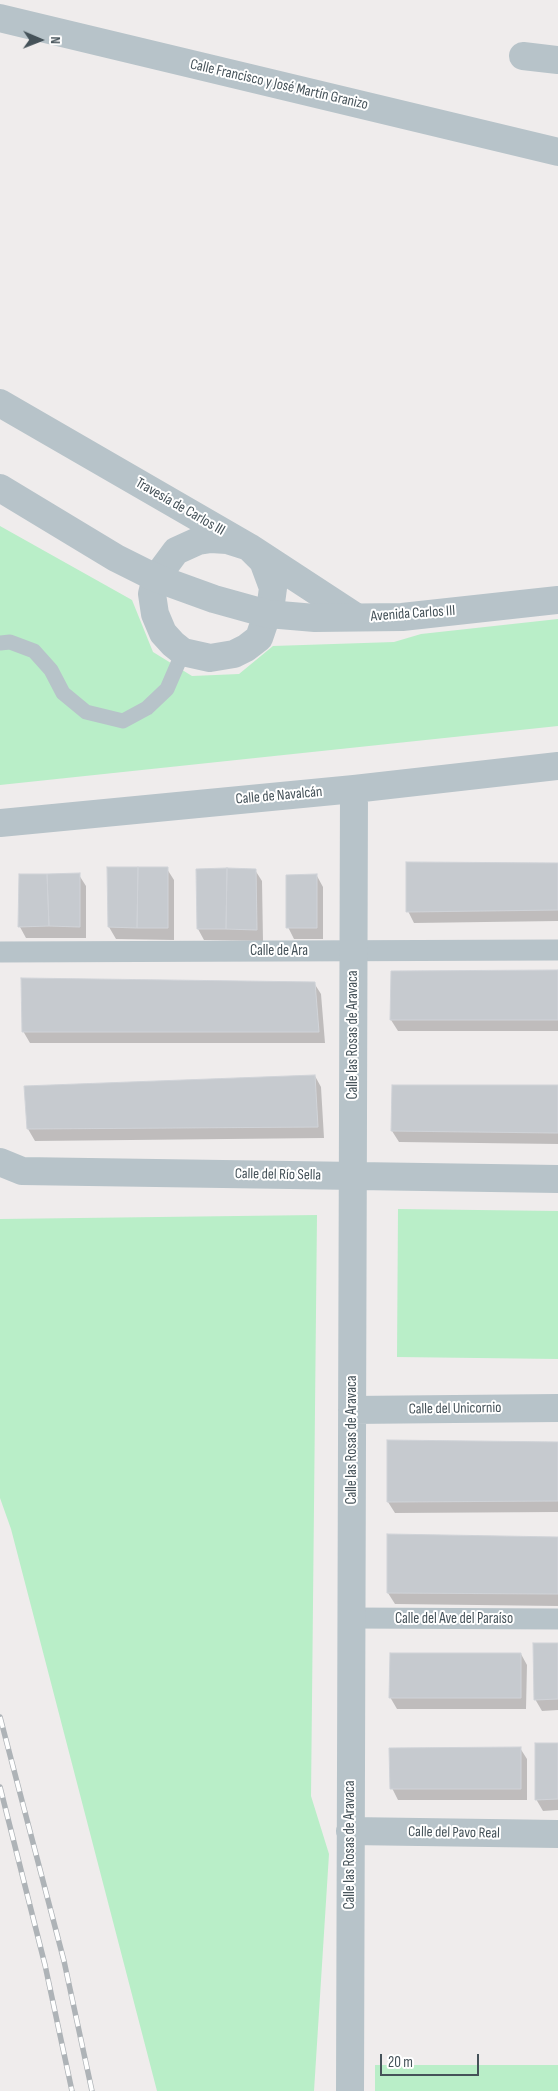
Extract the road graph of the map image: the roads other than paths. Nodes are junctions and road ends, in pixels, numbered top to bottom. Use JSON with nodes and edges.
{"nodes":[{"id":1,"x":0,"y":18,"type":"edge"},
{"id":2,"x":523,"y":56,"type":"dead end"},
{"id":3,"x":558,"y":60,"type":"edge"},
{"id":4,"x":558,"y":152,"type":"edge"},
{"id":5,"x":0,"y":403,"type":"edge"},
{"id":6,"x":0,"y":488,"type":"edge"},
{"id":7,"x":249,"y":547,"type":"junction"},
{"id":8,"x":156,"y":578,"type":"junction"},
{"id":9,"x":558,"y":600,"type":"edge"},
{"id":10,"x":268,"y":614,"type":"junction"},
{"id":11,"x":356,"y":617,"type":"junction"},
{"id":12,"x":0,"y":642,"type":"edge"},
{"id":13,"x":183,"y":652,"type":"junction"},
{"id":14,"x":558,"y":766,"type":"edge"},
{"id":15,"x":354,"y":789,"type":"junction"},
{"id":16,"x":0,"y":823,"type":"edge"},
{"id":17,"x":353,"y":950,"type":"junction"},
{"id":18,"x":558,"y":950,"type":"edge"},
{"id":19,"x":0,"y":952,"type":"edge"},
{"id":20,"x":0,"y":1162,"type":"edge"},
{"id":21,"x":352,"y":1176,"type":"junction"},
{"id":22,"x":558,"y":1179,"type":"edge"},
{"id":23,"x":558,"y":1408,"type":"edge"},
{"id":24,"x":352,"y":1410,"type":"junction"},
{"id":25,"x":351,"y":1618,"type":"junction"},
{"id":26,"x":558,"y":1619,"type":"edge"},
{"id":27,"x":350,"y":1832,"type":"junction"},
{"id":28,"x":558,"y":1834,"type":"edge"},
{"id":29,"x":350,"y":2091,"type":"edge"}],
"edges":[{"from":1,"to":4,"type":"street","name":"Calle Francisco y José Martín Granizo"},
{"from":2,"to":3,"type":"street"},
{"from":5,"to":7,"type":"street","name":"Travesía de Carlos III"},
{"from":6,"to":8,"type":"street","name":"Avenida Carlos III"},
{"from":7,"to":8,"type":"street"},
{"from":7,"to":10,"type":"street"},
{"from":7,"to":11,"type":"street","name":"Travesía de Carlos III"},
{"from":8,"to":10,"type":"street","name":"Avenida Carlos III"},
{"from":8,"to":13,"type":"street"},
{"from":9,"to":11,"type":"street","name":"Avenida Carlos III"},
{"from":10,"to":11,"type":"street","name":"Avenida Carlos III"},
{"from":10,"to":13,"type":"street"},
{"from":12,"to":13,"type":"lane"},
{"from":14,"to":15,"type":"street","name":"Calle de Navalcán"},
{"from":15,"to":16,"type":"street","name":"Calle de Navalcán"},
{"from":15,"to":17,"type":"street","name":"Calle las Rosas de Aravaca"},
{"from":17,"to":18,"type":"street","name":"Calle de Ara"},
{"from":17,"to":19,"type":"street","name":"Calle de Ara"},
{"from":17,"to":21,"type":"street","name":"Calle las Rosas de Aravaca"},
{"from":20,"to":21,"type":"street","name":"Calle del Río Sella"},
{"from":21,"to":22,"type":"street","name":"Calle del Río Sella"},
{"from":21,"to":24,"type":"street","name":"Calle las Rosas de Aravaca"},
{"from":23,"to":24,"type":"street","name":"Calle del Unicornio"},
{"from":24,"to":25,"type":"street","name":"Calle las Rosas de Aravaca"},
{"from":25,"to":26,"type":"street","name":"Calle del Ave del Paraíso"},
{"from":25,"to":27,"type":"street","name":"Calle las Rosas de Aravaca"},
{"from":27,"to":28,"type":"street","name":"Calle del Pavo Real"},
{"from":27,"to":29,"type":"street","name":"Calle las Rosas de Aravaca"}]}
